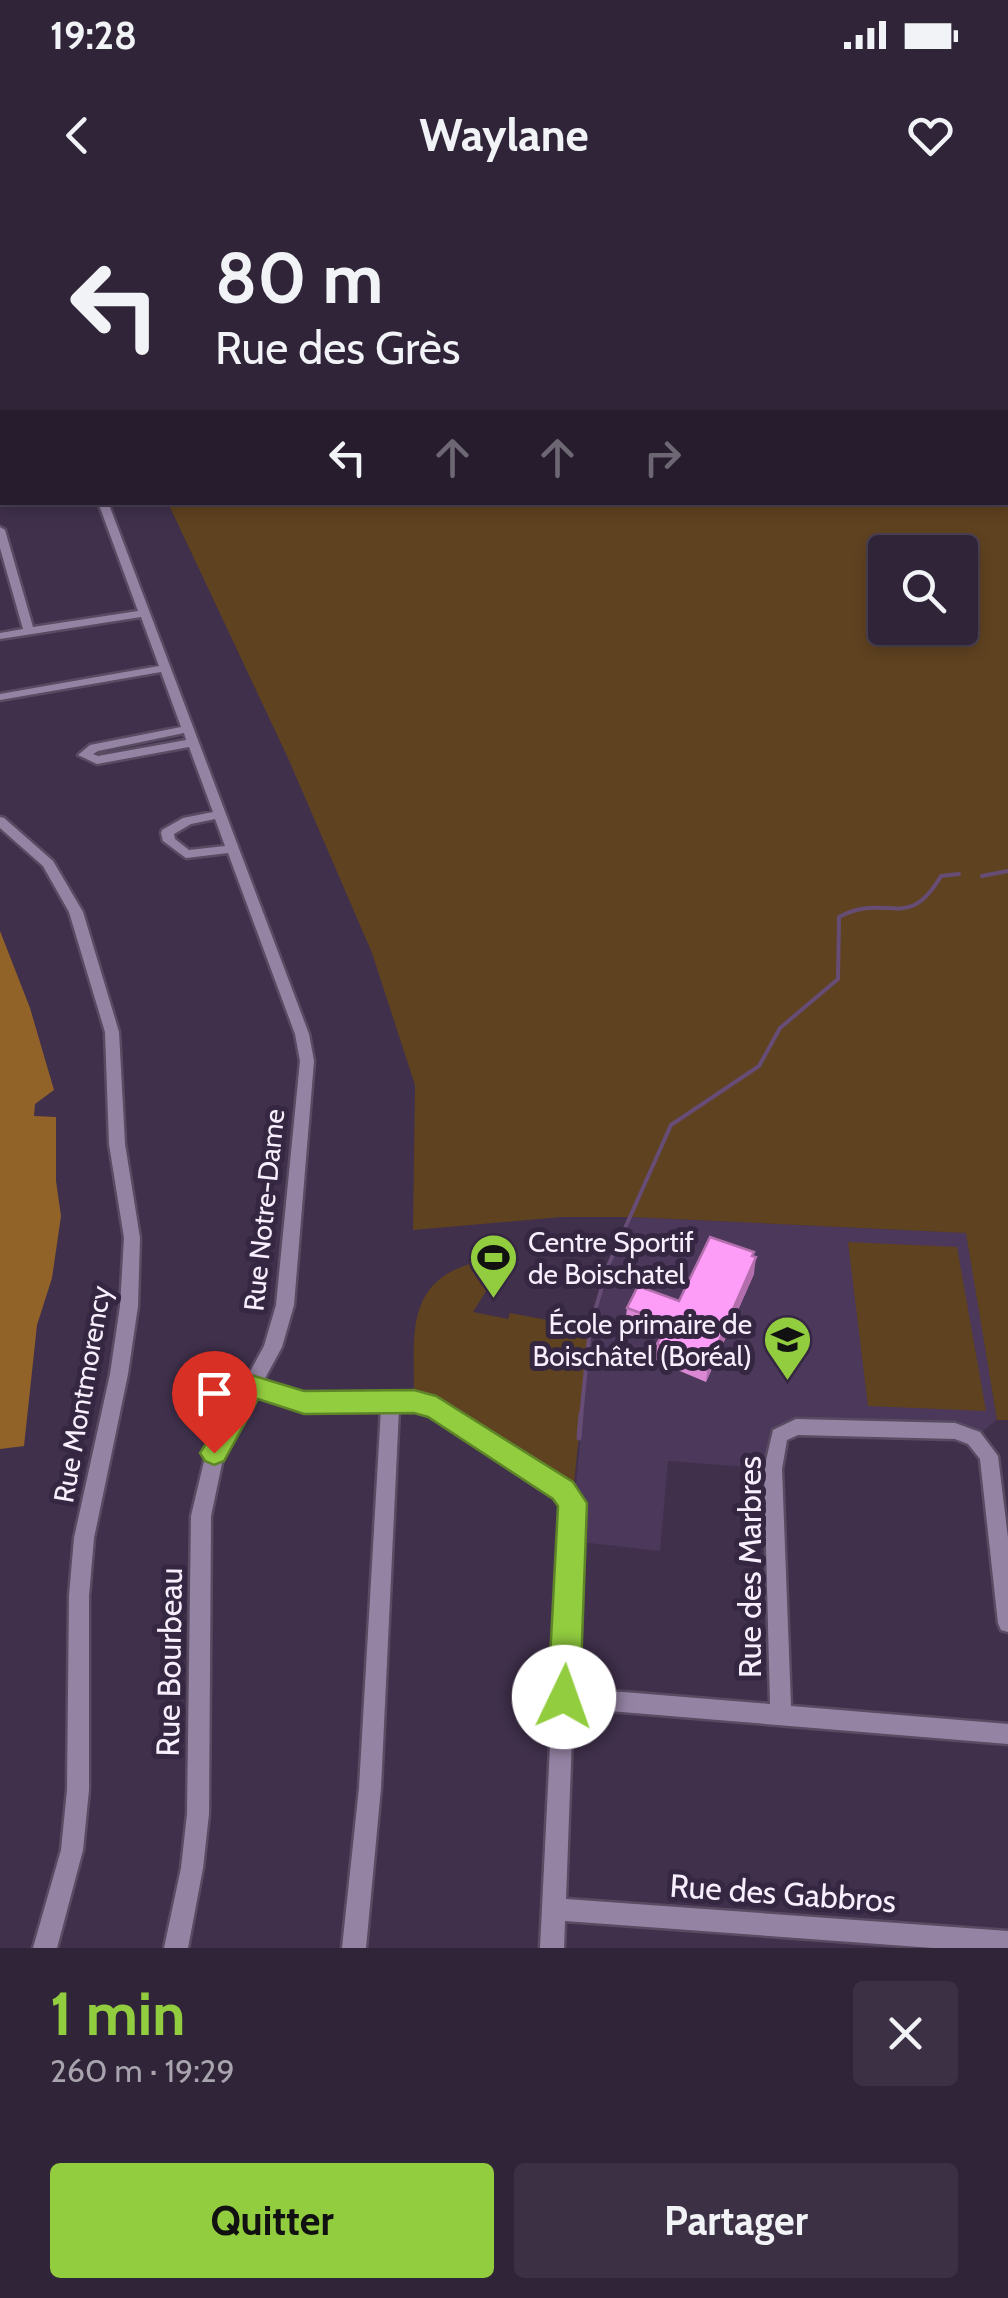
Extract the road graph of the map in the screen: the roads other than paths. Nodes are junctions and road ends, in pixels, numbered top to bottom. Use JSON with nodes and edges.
{"nodes":[{"id":1,"x":104,"y":505,"type":"edge"},
{"id":2,"x":0,"y":530,"type":"edge"},
{"id":3,"x":144,"y":613,"type":"junction"},
{"id":4,"x":29,"y":631,"type":"junction"},
{"id":5,"x":0,"y":636,"type":"edge"},
{"id":6,"x":166,"y":668,"type":"junction"},
{"id":7,"x":0,"y":696,"type":"edge"},
{"id":8,"x":189,"y":736,"type":"junction"},
{"id":9,"x":219,"y":815,"type":"junction"},
{"id":10,"x":0,"y":821,"type":"edge"},
{"id":11,"x":233,"y":850,"type":"junction"},
{"id":12,"x":251,"y":1386,"type":"junction"},
{"id":13,"x":390,"y":1402,"type":"junction"},
{"id":14,"x":1008,"y":1623,"type":"edge"},
{"id":15,"x":564,"y":1697,"type":"junction"},
{"id":16,"x":781,"y":1715,"type":"junction"},
{"id":17,"x":1008,"y":1734,"type":"edge"},
{"id":18,"x":554,"y":1909,"type":"junction"},
{"id":19,"x":1008,"y":1942,"type":"edge"},
{"id":20,"x":45,"y":1948,"type":"edge"},
{"id":21,"x":176,"y":1948,"type":"edge"},
{"id":22,"x":354,"y":1948,"type":"edge"},
{"id":23,"x":552,"y":1948,"type":"edge"}],
"edges":[{"from":1,"to":3,"type":"street","name":"Rue Notre-Dame"},
{"from":2,"to":4,"type":"street"},
{"from":3,"to":4,"type":"street"},
{"from":3,"to":6,"type":"street","name":"Rue Notre-Dame"},
{"from":4,"to":5,"type":"street"},
{"from":6,"to":7,"type":"street"},
{"from":6,"to":8,"type":"street","name":"Rue Notre-Dame"},
{"from":8,"to":8,"type":"street"},
{"from":8,"to":9,"type":"street","name":"Rue Notre-Dame"},
{"from":9,"to":11,"type":"street","name":"Rue Notre-Dame"},
{"from":9,"to":11,"type":"street"},
{"from":10,"to":20,"type":"street","name":"Rue Montmorency"},
{"from":11,"to":12,"type":"street","name":"Rue Notre-Dame"},
{"from":12,"to":13,"type":"street"},
{"from":12,"to":21,"type":"street","name":"Rue Bourbeau"},
{"from":13,"to":15,"type":"street"},
{"from":13,"to":22,"type":"street"},
{"from":14,"to":16,"type":"street","name":"Rue des Marbres"},
{"from":15,"to":16,"type":"street"},
{"from":15,"to":18,"type":"street"},
{"from":16,"to":17,"type":"street"},
{"from":18,"to":19,"type":"street","name":"Rue des Gabbros"},
{"from":18,"to":23,"type":"street"}]}
